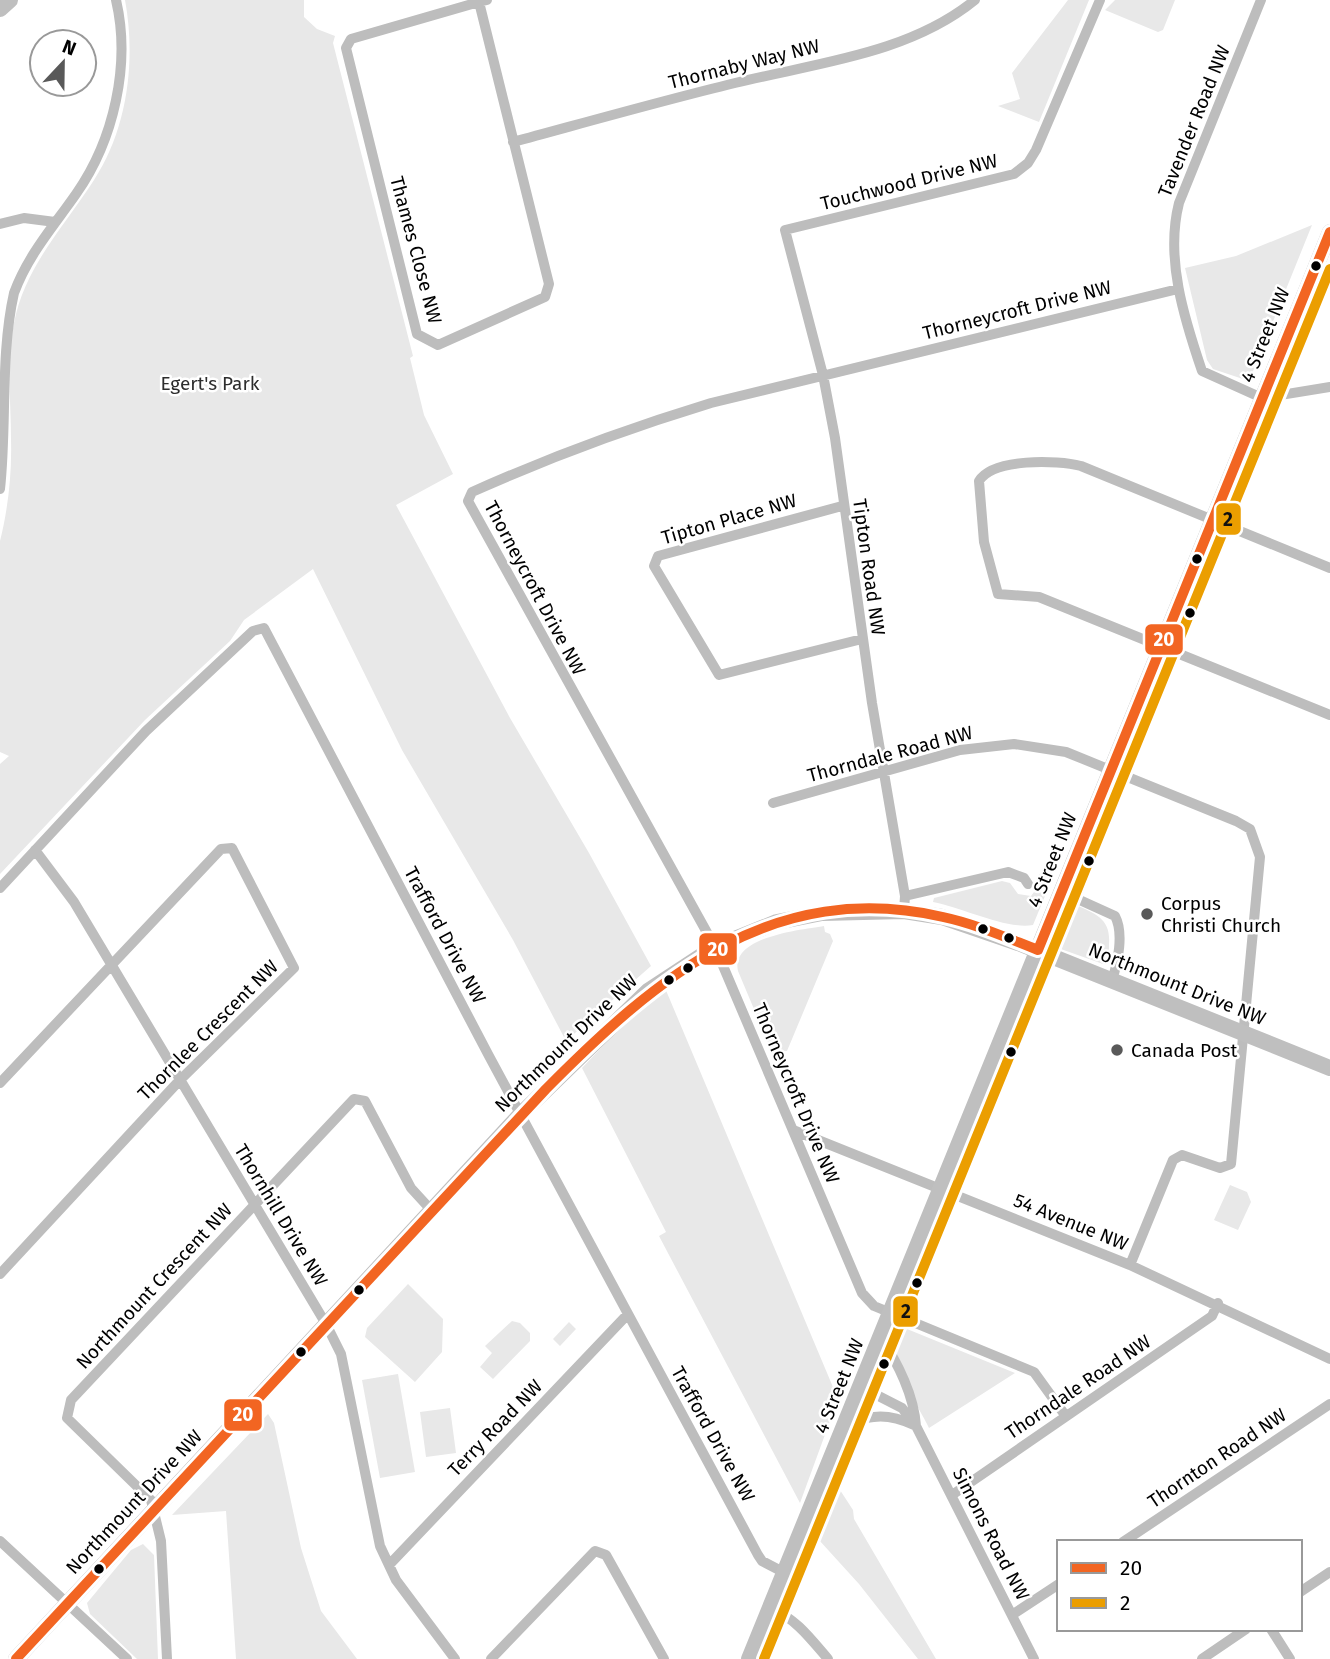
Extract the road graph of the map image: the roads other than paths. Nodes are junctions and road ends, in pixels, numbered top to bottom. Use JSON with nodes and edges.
{"nodes":[{"id":1,"x":10,"y":0,"type":"edge"},
{"id":2,"x":116,"y":0,"type":"edge"},
{"id":3,"x":975,"y":0,"type":"edge"},
{"id":4,"x":1100,"y":0,"type":"edge"},
{"id":5,"x":1261,"y":0,"type":"edge"},
{"id":6,"x":481,"y":1,"type":"edge"},
{"id":7,"x":0,"y":9,"type":"edge"},
{"id":8,"x":513,"y":142,"type":"junction"},
{"id":9,"x":55,"y":222,"type":"junction"},
{"id":10,"x":0,"y":225,"type":"edge"},
{"id":11,"x":785,"y":230,"type":"joint"},
{"id":12,"x":1330,"y":232,"type":"edge"},
{"id":13,"x":1178,"y":289,"type":"junction"},
{"id":14,"x":1,"y":372,"type":"edge"},
{"id":15,"x":823,"y":375,"type":"junction"},
{"id":16,"x":1330,"y":387,"type":"edge"},
{"id":17,"x":1262,"y":398,"type":"junction"},
{"id":18,"x":0,"y":489,"type":"edge"},
{"id":19,"x":842,"y":506,"type":"junction"},
{"id":20,"x":1213,"y":522,"type":"junction"},
{"id":21,"x":1330,"y":568,"type":"edge"},
{"id":22,"x":862,"y":639,"type":"junction"},
{"id":23,"x":1162,"y":646,"type":"junction"},
{"id":24,"x":1330,"y":715,"type":"edge"},
{"id":25,"x":1111,"y":771,"type":"junction"},
{"id":26,"x":884,"y":772,"type":"junction"},
{"id":27,"x":774,"y":803,"type":"dead end"},
{"id":28,"x":36,"y":849,"type":"junction"},
{"id":29,"x":1027,"y":884,"type":"dead end"},
{"id":30,"x":0,"y":888,"type":"edge"},
{"id":31,"x":1062,"y":892,"type":"junction"},
{"id":32,"x":905,"y":904,"type":"junction"},
{"id":33,"x":715,"y":947,"type":"junction"},
{"id":34,"x":1038,"y":950,"type":"junction"},
{"id":35,"x":110,"y":966,"type":"junction"},
{"id":36,"x":1112,"y":980,"type":"junction"},
{"id":37,"x":1242,"y":1033,"type":"junction"},
{"id":38,"x":1330,"y":1069,"type":"edge"},
{"id":39,"x":179,"y":1081,"type":"junction"},
{"id":40,"x":0,"y":1083,"type":"edge"},
{"id":41,"x":521,"y":1114,"type":"junction"},
{"id":42,"x":793,"y":1130,"type":"junction"},
{"id":43,"x":941,"y":1189,"type":"junction"},
{"id":44,"x":255,"y":1203,"type":"junction"},
{"id":45,"x":432,"y":1211,"type":"junction"},
{"id":46,"x":1130,"y":1265,"type":"junction"},
{"id":47,"x":0,"y":1274,"type":"edge"},
{"id":48,"x":1218,"y":1303,"type":"junction"},
{"id":49,"x":891,"y":1313,"type":"junction"},
{"id":50,"x":627,"y":1315,"type":"junction"},
{"id":51,"x":326,"y":1324,"type":"junction"},
{"id":52,"x":881,"y":1338,"type":"junction"},
{"id":53,"x":1330,"y":1359,"type":"edge"},
{"id":54,"x":861,"y":1387,"type":"junction"},
{"id":55,"x":1330,"y":1404,"type":"edge"},
{"id":56,"x":1065,"y":1415,"type":"junction"},
{"id":57,"x":847,"y":1423,"type":"junction"},
{"id":58,"x":916,"y":1426,"type":"junction"},
{"id":59,"x":952,"y":1495,"type":"junction"},
{"id":60,"x":154,"y":1511,"type":"junction"},
{"id":61,"x":1125,"y":1540,"type":"edge"},
{"id":62,"x":0,"y":1541,"type":"edge"},
{"id":63,"x":389,"y":1564,"type":"junction"},
{"id":64,"x":1330,"y":1572,"type":"edge"},
{"id":65,"x":785,"y":1573,"type":"junction"},
{"id":66,"x":1057,"y":1585,"type":"edge"},
{"id":67,"x":1302,"y":1591,"type":"edge"},
{"id":68,"x":68,"y":1604,"type":"junction"},
{"id":69,"x":771,"y":1608,"type":"junction"},
{"id":70,"x":1012,"y":1615,"type":"junction"},
{"id":71,"x":1243,"y":1631,"type":"edge"},
{"id":72,"x":1272,"y":1631,"type":"edge"},
{"id":73,"x":16,"y":1659,"type":"edge"},
{"id":74,"x":127,"y":1659,"type":"edge"},
{"id":75,"x":167,"y":1659,"type":"edge"},
{"id":76,"x":455,"y":1659,"type":"edge"},
{"id":77,"x":491,"y":1659,"type":"edge"},
{"id":78,"x":664,"y":1659,"type":"edge"},
{"id":79,"x":749,"y":1659,"type":"edge"},
{"id":80,"x":828,"y":1659,"type":"edge"},
{"id":81,"x":1034,"y":1659,"type":"edge"},
{"id":82,"x":1202,"y":1659,"type":"edge"},
{"id":83,"x":1290,"y":1659,"type":"edge"}],
"edges":[{"from":1,"to":7,"type":"street"},
{"from":2,"to":9,"type":"street"},
{"from":3,"to":8,"type":"street","name":"Thornaby Way NW"},
{"from":4,"to":11,"type":"street","name":"Touchwood Drive NW"},
{"from":5,"to":13,"type":"street","name":"Tavender Road NW"},
{"from":6,"to":8,"type":"street","name":"Thames Close NW"},
{"from":6,"to":8,"type":"street","name":"Thames Close NW"},
{"from":9,"to":10,"type":"street"},
{"from":9,"to":14,"type":"street"},
{"from":11,"to":15,"type":"street","name":"Tipton Road NW"},
{"from":12,"to":17,"type":"street","name":"4 Street NW"},
{"from":13,"to":15,"type":"street","name":"Thorneycroft Drive NW"},
{"from":13,"to":17,"type":"street","name":"Tavender Road NW"},
{"from":14,"to":18,"type":"street"},
{"from":15,"to":19,"type":"street","name":"Tipton Road NW"},
{"from":15,"to":33,"type":"street","name":"Thorneycroft Drive NW"},
{"from":16,"to":17,"type":"street"},
{"from":17,"to":20,"type":"street","name":"4 Street NW"},
{"from":19,"to":22,"type":"street","name":"Tipton Road NW"},
{"from":19,"to":22,"type":"street","name":"Tipton Place NW"},
{"from":20,"to":21,"type":"street"},
{"from":20,"to":23,"type":"street","name":"4 Street NW"},
{"from":20,"to":23,"type":"street"},
{"from":22,"to":26,"type":"street","name":"Tipton Road NW"},
{"from":23,"to":24,"type":"street"},
{"from":23,"to":25,"type":"street","name":"4 Street NW"},
{"from":25,"to":26,"type":"street","name":"Thorndale Road NW"},
{"from":25,"to":31,"type":"street","name":"4 Street NW"},
{"from":25,"to":37,"type":"street","name":"Thorndale Road NW"},
{"from":26,"to":27,"type":"street","name":"Thorndale Road NW"},
{"from":26,"to":32,"type":"street","name":"Tipton Road NW"},
{"from":28,"to":30,"type":"street","name":"Trafford Drive NW"},
{"from":28,"to":35,"type":"street","name":"Thornhill Drive NW"},
{"from":28,"to":41,"type":"street","name":"Trafford Drive NW"},
{"from":29,"to":32,"type":"street"},
{"from":31,"to":34,"type":"street","name":"4 Street NW"},
{"from":31,"to":36,"type":"street"},
{"from":32,"to":33,"type":"street","name":"Northmount Drive NW"},
{"from":32,"to":34,"type":"street","name":"Northmount Drive NW"},
{"from":33,"to":41,"type":"street","name":"Northmount Drive NW"},
{"from":33,"to":42,"type":"street","name":"Thorneycroft Drive NW"},
{"from":34,"to":36,"type":"street","name":"Northmount Drive NW"},
{"from":34,"to":43,"type":"street","name":"4 Street NW"},
{"from":35,"to":39,"type":"street","name":"Thornhill Drive NW"},
{"from":35,"to":39,"type":"street","name":"Thornlee Crescent NW"},
{"from":35,"to":40,"type":"street","name":"Thornlee Crescent NW"},
{"from":36,"to":37,"type":"street","name":"Northmount Drive NW"},
{"from":37,"to":38,"type":"street","name":"Northmount Drive NW"},
{"from":37,"to":46,"type":"street","name":"Thorndale Road NW"},
{"from":39,"to":44,"type":"street","name":"Thornhill Drive NW"},
{"from":39,"to":47,"type":"street","name":"Thornlee Crescent NW"},
{"from":41,"to":45,"type":"street","name":"Northmount Drive NW"},
{"from":41,"to":50,"type":"street","name":"Trafford Drive NW"},
{"from":42,"to":43,"type":"street","name":"54 Avenue NW"},
{"from":42,"to":49,"type":"street","name":"Thorneycroft Drive NW"},
{"from":43,"to":46,"type":"street","name":"54 Avenue NW"},
{"from":43,"to":49,"type":"street","name":"4 Street NW"},
{"from":44,"to":45,"type":"street","name":"Northmount Crescent NW"},
{"from":44,"to":51,"type":"street","name":"Thornhill Drive NW"},
{"from":44,"to":60,"type":"street","name":"Northmount Crescent NW"},
{"from":45,"to":51,"type":"street","name":"Northmount Drive NW"},
{"from":46,"to":48,"type":"street","name":"54 Avenue NW"},
{"from":48,"to":53,"type":"street","name":"54 Avenue NW"},
{"from":48,"to":56,"type":"street","name":"Thorndale Road NW"},
{"from":49,"to":52,"type":"street","name":"4 Street NW"},
{"from":49,"to":56,"type":"street","name":"Thorneycroft Drive NW"},
{"from":50,"to":63,"type":"street","name":"Terry Road NW"},
{"from":50,"to":65,"type":"street","name":"Trafford Drive NW"},
{"from":51,"to":60,"type":"street","name":"Northmount Drive NW"},
{"from":51,"to":63,"type":"street","name":"Thornhill Drive NW"},
{"from":52,"to":54,"type":"street","name":"4 Street NW"},
{"from":52,"to":58,"type":"street","name":"Simons Road NW"},
{"from":54,"to":57,"type":"street","name":"4 Street NW"},
{"from":54,"to":58,"type":"street","name":"Simons Road NW"},
{"from":55,"to":61,"type":"street","name":"Thornton Road NW"},
{"from":56,"to":59,"type":"street","name":"Thorndale Road NW"},
{"from":57,"to":58,"type":"street"},
{"from":57,"to":65,"type":"street","name":"4 Street NW"},
{"from":58,"to":59,"type":"street","name":"Simons Road NW"},
{"from":59,"to":70,"type":"street","name":"Simons Road NW"},
{"from":60,"to":68,"type":"street","name":"Northmount Drive NW"},
{"from":60,"to":75,"type":"street"},
{"from":62,"to":68,"type":"street"},
{"from":63,"to":76,"type":"street","name":"Thornhill Drive NW"},
{"from":64,"to":67,"type":"street"},
{"from":65,"to":69,"type":"street","name":"4 Street NW"},
{"from":66,"to":70,"type":"street"},
{"from":68,"to":73,"type":"street","name":"Northmount Drive NW"},
{"from":68,"to":74,"type":"street"},
{"from":69,"to":79,"type":"street","name":"4 Street NW"},
{"from":69,"to":80,"type":"street"},
{"from":70,"to":81,"type":"street","name":"Simons Road NW"},
{"from":71,"to":82,"type":"street"},
{"from":72,"to":83,"type":"street"},
{"from":77,"to":78,"type":"street"}]}
